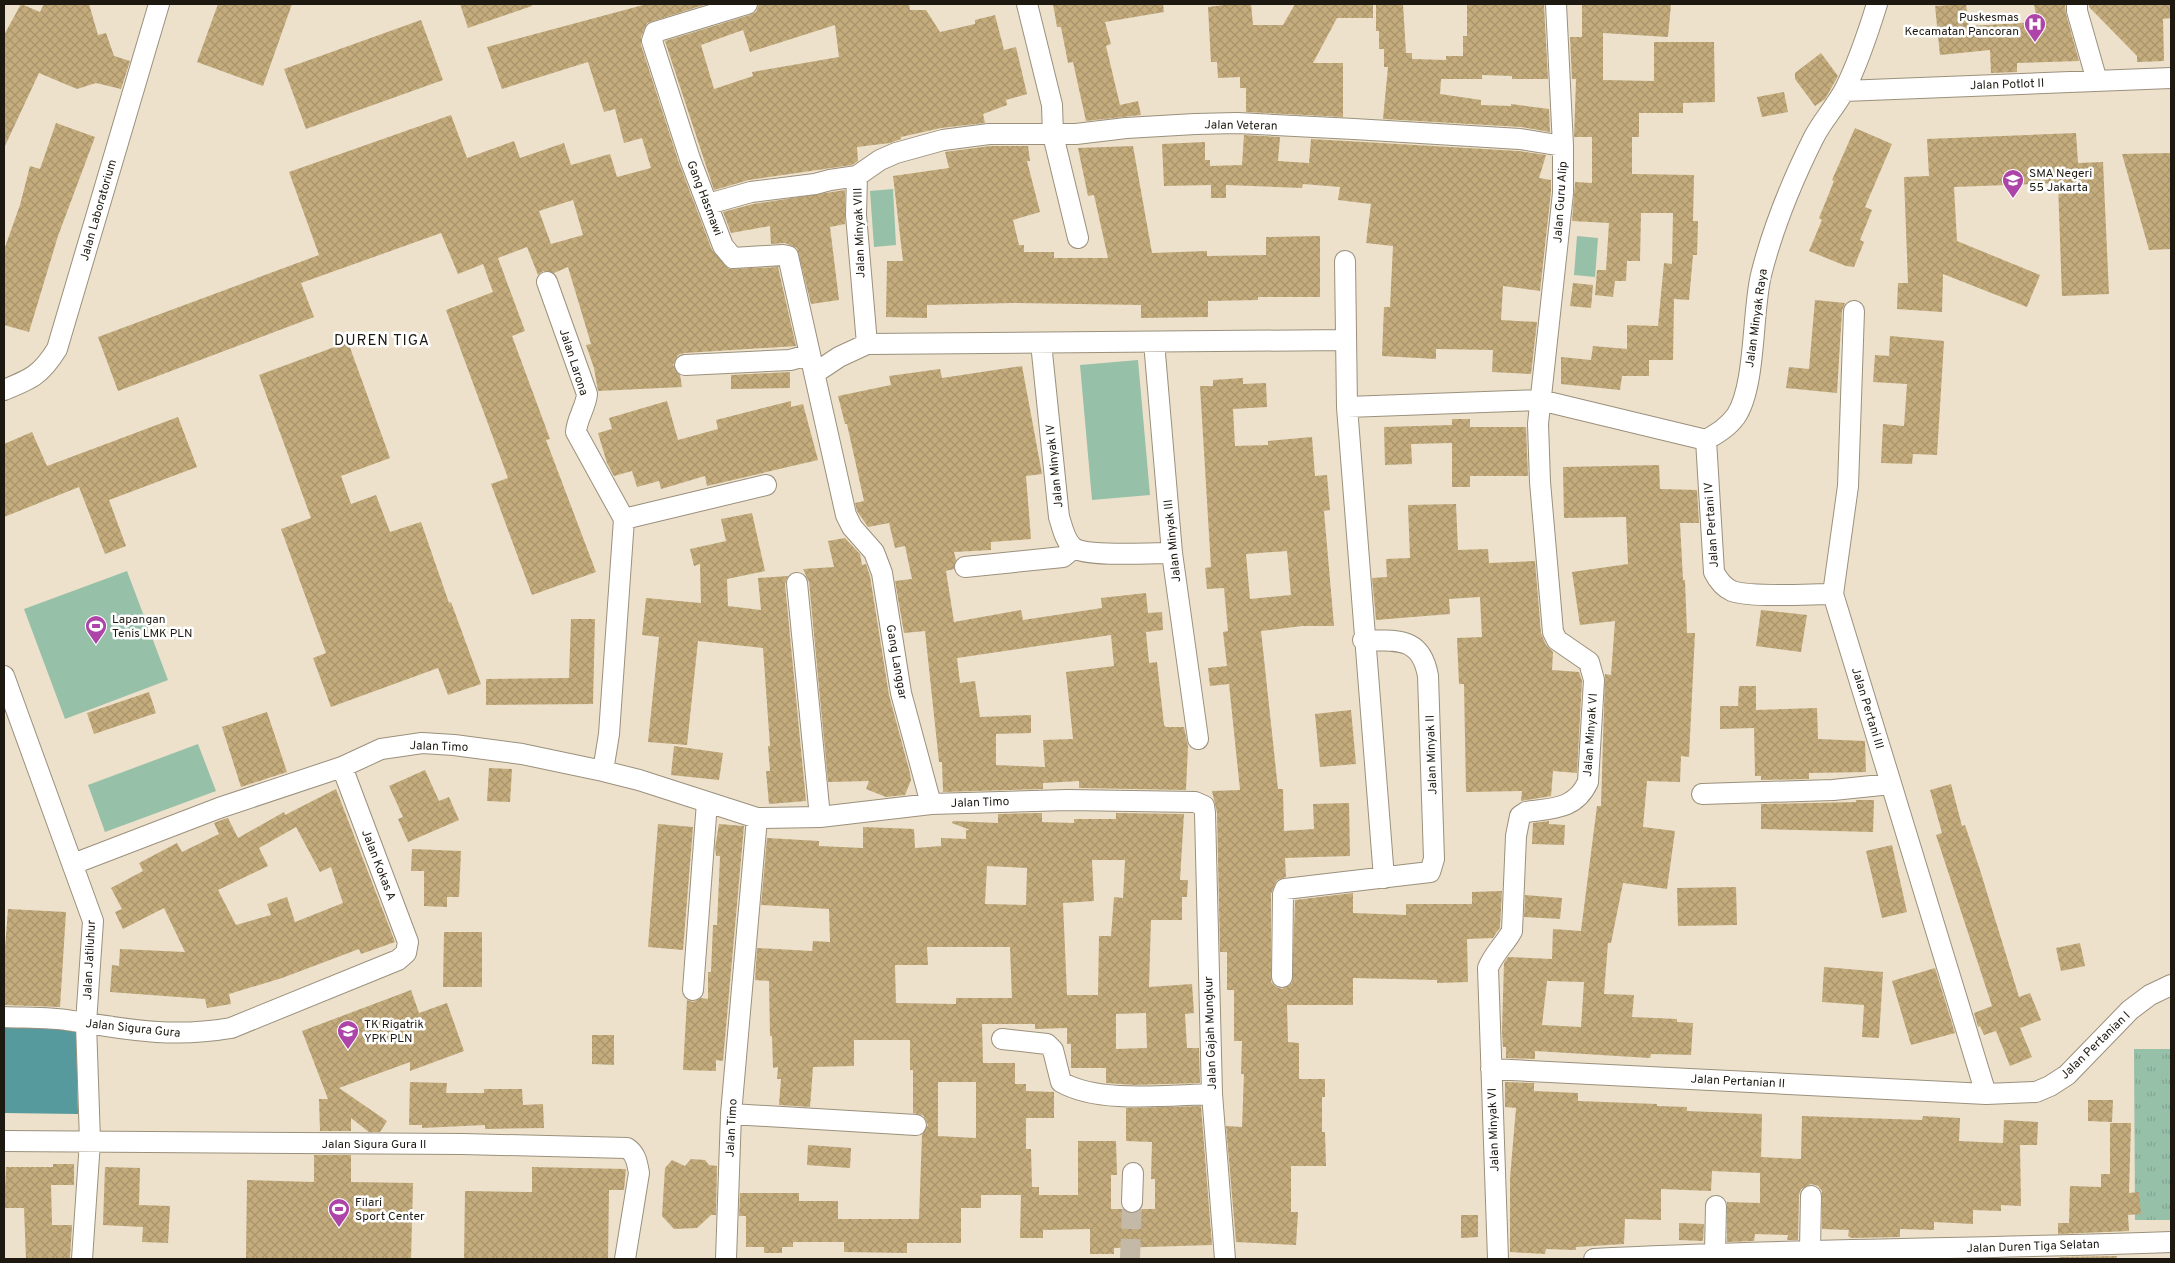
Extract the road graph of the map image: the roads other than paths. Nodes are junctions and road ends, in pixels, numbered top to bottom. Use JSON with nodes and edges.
{"nodes":[{"id":1,"x":159,"y":4,"type":"edge"},
{"id":2,"x":747,"y":4,"type":"edge"},
{"id":3,"x":1027,"y":4,"type":"edge"},
{"id":4,"x":1556,"y":4,"type":"edge"},
{"id":5,"x":1877,"y":4,"type":"edge"},
{"id":6,"x":2077,"y":4,"type":"edge"},
{"id":7,"x":2171,"y":78,"type":"edge"},
{"id":8,"x":2097,"y":81,"type":"junction"},
{"id":9,"x":1844,"y":91,"type":"junction"},
{"id":10,"x":1053,"y":135,"type":"junction"},
{"id":11,"x":1563,"y":146,"type":"junction"},
{"id":12,"x":857,"y":176,"type":"junction"},
{"id":13,"x":708,"y":204,"type":"junction"},
{"id":14,"x":1078,"y":238,"type":"dead end"},
{"id":15,"x":1345,"y":261,"type":"dead end"},
{"id":16,"x":547,"y":282,"type":"dead end"},
{"id":17,"x":1854,"y":311,"type":"dead end"},
{"id":18,"x":1345,"y":340,"type":"junction"},
{"id":19,"x":1154,"y":342,"type":"junction"},
{"id":20,"x":1041,"y":343,"type":"junction"},
{"id":21,"x":867,"y":344,"type":"junction"},
{"id":22,"x":812,"y":364,"type":"junction"},
{"id":23,"x":685,"y":365,"type":"dead end"},
{"id":24,"x":4,"y":390,"type":"edge"},
{"id":25,"x":1540,"y":400,"type":"junction"},
{"id":26,"x":1346,"y":407,"type":"junction"},
{"id":27,"x":1706,"y":440,"type":"junction"},
{"id":28,"x":766,"y":485,"type":"dead end"},
{"id":29,"x":624,"y":519,"type":"junction"},
{"id":30,"x":1074,"y":548,"type":"junction"},
{"id":31,"x":1172,"y":553,"type":"junction"},
{"id":32,"x":964,"y":567,"type":"dead end"},
{"id":33,"x":797,"y":583,"type":"dead end"},
{"id":34,"x":1833,"y":594,"type":"junction"},
{"id":35,"x":1363,"y":640,"type":"junction"},
{"id":36,"x":4,"y":676,"type":"edge"},
{"id":37,"x":10,"y":714,"type":"edge"},
{"id":38,"x":1198,"y":739,"type":"dead end"},
{"id":39,"x":342,"y":767,"type":"junction"},
{"id":40,"x":603,"y":771,"type":"junction"},
{"id":41,"x":1891,"y":784,"type":"junction"},
{"id":42,"x":1702,"y":794,"type":"dead end"},
{"id":43,"x":707,"y":802,"type":"junction"},
{"id":44,"x":931,"y":804,"type":"junction"},
{"id":45,"x":1204,"y":806,"type":"joint"},
{"id":46,"x":820,"y":817,"type":"junction"},
{"id":47,"x":757,"y":818,"type":"junction"},
{"id":48,"x":73,"y":864,"type":"junction"},
{"id":49,"x":1384,"y":878,"type":"junction"},
{"id":50,"x":398,"y":960,"type":"joint"},
{"id":51,"x":1282,"y":977,"type":"dead end"},
{"id":52,"x":2171,"y":985,"type":"edge"},
{"id":53,"x":693,"y":990,"type":"dead end"},
{"id":54,"x":4,"y":1017,"type":"edge"},
{"id":55,"x":86,"y":1023,"type":"junction"},
{"id":56,"x":1002,"y":1039,"type":"dead end"},
{"id":57,"x":1491,"y":1070,"type":"junction"},
{"id":58,"x":1212,"y":1094,"type":"junction"},
{"id":59,"x":1986,"y":1094,"type":"junction"},
{"id":60,"x":732,"y":1114,"type":"junction"},
{"id":61,"x":916,"y":1125,"type":"dead end"},
{"id":62,"x":4,"y":1141,"type":"edge"},
{"id":63,"x":90,"y":1141,"type":"junction"},
{"id":64,"x":1133,"y":1173,"type":"dead end"},
{"id":65,"x":1811,"y":1196,"type":"dead end"},
{"id":66,"x":1132,"y":1202,"type":"tunnel mouth"},
{"id":67,"x":1716,"y":1206,"type":"dead end"},
{"id":68,"x":2171,"y":1242,"type":"edge"},
{"id":69,"x":1810,"y":1250,"type":"junction"},
{"id":70,"x":1715,"y":1253,"type":"junction"},
{"id":71,"x":2021,"y":1253,"type":"edge"},
{"id":72,"x":82,"y":1259,"type":"edge"},
{"id":73,"x":625,"y":1259,"type":"edge"},
{"id":74,"x":726,"y":1259,"type":"edge"},
{"id":75,"x":1225,"y":1259,"type":"edge"},
{"id":76,"x":1498,"y":1259,"type":"edge"},
{"id":77,"x":1594,"y":1259,"type":"edge"}],
"edges":[{"from":1,"to":24,"type":"street","name":"Jalan Laboratorium"},
{"from":2,"to":13,"type":"street","name":"Gang Hasmawi"},
{"from":3,"to":10,"type":"street"},
{"from":4,"to":11,"type":"street","name":"Jalan Guru Alip"},
{"from":5,"to":9,"type":"street","name":"Jalan Minyak Raya"},
{"from":6,"to":8,"type":"street"},
{"from":7,"to":8,"type":"street","name":"Jalan Potlot II"},
{"from":8,"to":9,"type":"street","name":"Jalan Potlot II"},
{"from":9,"to":27,"type":"street","name":"Jalan Minyak Raya"},
{"from":10,"to":11,"type":"street","name":"Jalan Veteran"},
{"from":10,"to":12,"type":"street","name":"Jalan Minyak VIII"},
{"from":10,"to":14,"type":"street"},
{"from":11,"to":25,"type":"street","name":"Jalan Guru Alip"},
{"from":12,"to":13,"type":"street"},
{"from":12,"to":21,"type":"street","name":"Jalan Minyak VIII"},
{"from":13,"to":22,"type":"street","name":"Gang Hasmawi"},
{"from":15,"to":18,"type":"street"},
{"from":16,"to":29,"type":"street","name":"Jalan Larona"},
{"from":17,"to":34,"type":"street","name":"Jalan Pertani III"},
{"from":18,"to":19,"type":"street"},
{"from":18,"to":26,"type":"street"},
{"from":19,"to":20,"type":"street"},
{"from":19,"to":31,"type":"street","name":"Jalan Minyak III"},
{"from":20,"to":21,"type":"street"},
{"from":20,"to":30,"type":"street","name":"Jalan Minyak IV"},
{"from":21,"to":22,"type":"street"},
{"from":22,"to":23,"type":"street"},
{"from":22,"to":44,"type":"street","name":"Gang Langgar"},
{"from":25,"to":26,"type":"street"},
{"from":25,"to":27,"type":"street"},
{"from":25,"to":57,"type":"street","name":"Jalan Minyak VI"},
{"from":26,"to":35,"type":"street"},
{"from":27,"to":34,"type":"street","name":"Jalan Pertani IV"},
{"from":28,"to":29,"type":"street"},
{"from":29,"to":40,"type":"street"},
{"from":30,"to":31,"type":"street"},
{"from":30,"to":32,"type":"street"},
{"from":31,"to":38,"type":"street","name":"Jalan Minyak III"},
{"from":33,"to":46,"type":"street"},
{"from":34,"to":41,"type":"street","name":"Jalan Pertani III"},
{"from":35,"to":49,"type":"street"},
{"from":35,"to":49,"type":"street","name":"Jalan Minyak II"},
{"from":36,"to":37,"type":"street","name":"Jalan Jatiluhur"},
{"from":37,"to":48,"type":"street","name":"Jalan Jatiluhur"},
{"from":39,"to":40,"type":"street","name":"Jalan Timo"},
{"from":39,"to":48,"type":"street","name":"Jalan Timo"},
{"from":39,"to":50,"type":"street","name":"Jalan Kokas A"},
{"from":40,"to":43,"type":"street","name":"Jalan Timo"},
{"from":41,"to":42,"type":"street"},
{"from":41,"to":59,"type":"street","name":"Jalan Pertani III"},
{"from":43,"to":47,"type":"street","name":"Jalan Timo"},
{"from":43,"to":53,"type":"street"},
{"from":44,"to":45,"type":"street","name":"Jalan Timo"},
{"from":44,"to":46,"type":"street","name":"Jalan Timo"},
{"from":45,"to":58,"type":"street","name":"Jalan Gajah Mungkur"},
{"from":46,"to":47,"type":"street","name":"Jalan Timo"},
{"from":47,"to":60,"type":"street","name":"Jalan Timo"},
{"from":48,"to":55,"type":"street","name":"Jalan Jatiluhur"},
{"from":49,"to":51,"type":"street","name":"Jalan Minyak II"},
{"from":50,"to":55,"type":"street","name":"Jalan Sigura Gura"},
{"from":52,"to":59,"type":"street","name":"Jalan Pertanian I"},
{"from":54,"to":55,"type":"street","name":"Jalan Sigura Gura"},
{"from":55,"to":63,"type":"street","name":"Jalan Jatiluhur"},
{"from":56,"to":58,"type":"street"},
{"from":57,"to":59,"type":"street","name":"Jalan Pertanian II"},
{"from":57,"to":76,"type":"street","name":"Jalan Minyak VI"},
{"from":58,"to":75,"type":"street","name":"Jalan Gajah Mungkur"},
{"from":60,"to":61,"type":"street"},
{"from":60,"to":74,"type":"street","name":"Jalan Timo"},
{"from":62,"to":63,"type":"street","name":"Jalan Sigura Gura II"},
{"from":63,"to":72,"type":"street","name":"Jalan Jatiluhur"},
{"from":63,"to":73,"type":"street","name":"Jalan Sigura Gura II"},
{"from":64,"to":66,"type":"street"},
{"from":65,"to":69,"type":"street"},
{"from":67,"to":70,"type":"street"},
{"from":68,"to":71,"type":"street","name":"Jalan Duren Tiga Selatan"},
{"from":69,"to":70,"type":"street","name":"Jalan Duren Tiga Selatan"},
{"from":69,"to":71,"type":"street","name":"Jalan Duren Tiga Selatan"},
{"from":70,"to":77,"type":"street","name":"Jalan Duren Tiga Selatan"}]}
